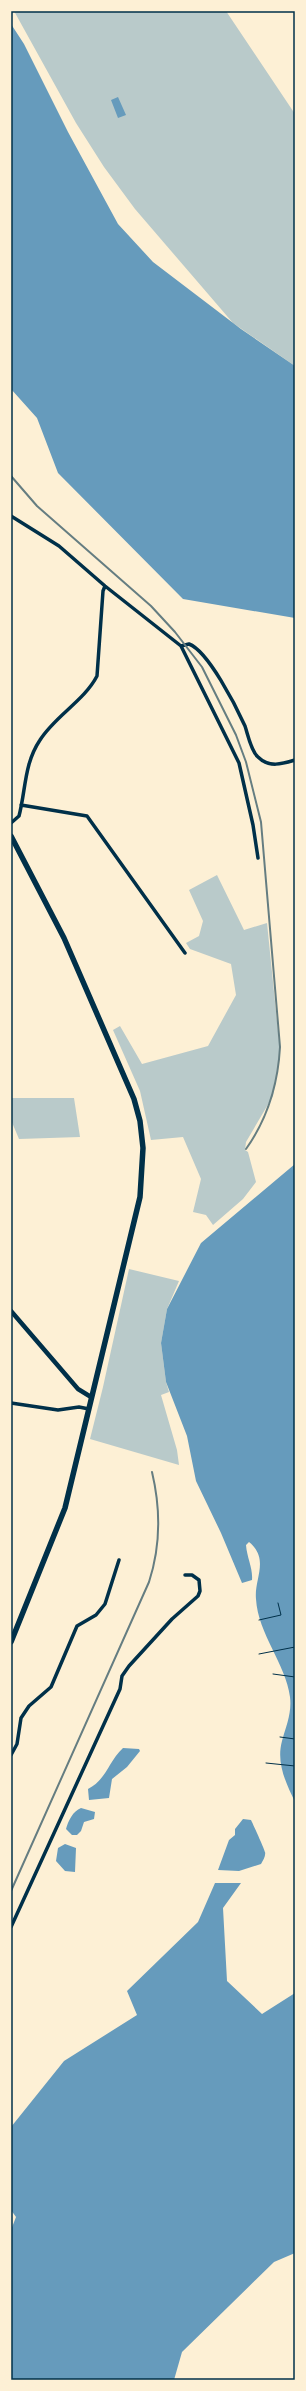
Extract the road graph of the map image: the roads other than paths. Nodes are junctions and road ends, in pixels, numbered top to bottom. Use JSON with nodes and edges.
{"nodes":[{"id":1,"x":11,"y":516,"type":"edge"},
{"id":2,"x":105,"y":586,"type":"junction"},
{"id":3,"x":180,"y":646,"type":"junction"},
{"id":4,"x":295,"y":760,"type":"edge"},
{"id":5,"x":21,"y":805,"type":"junction"},
{"id":6,"x":11,"y":822,"type":"edge"},
{"id":7,"x":11,"y":836,"type":"edge"},
{"id":8,"x":258,"y":858,"type":"dead end"},
{"id":9,"x":185,"y":953,"type":"dead end"},
{"id":10,"x":11,"y":1311,"type":"edge"},
{"id":11,"x":91,"y":1397,"type":"junction"},
{"id":12,"x":11,"y":1403,"type":"edge"},
{"id":13,"x":89,"y":1409,"type":"junction"},
{"id":14,"x":119,"y":1560,"type":"dead end"},
{"id":15,"x":184,"y":1575,"type":"dead end"},
{"id":16,"x":11,"y":1642,"type":"edge"},
{"id":17,"x":11,"y":1755,"type":"edge"},
{"id":18,"x":11,"y":1927,"type":"edge"}],
"edges":[{"from":1,"to":2,"type":"street"},
{"from":2,"to":3,"type":"street"},
{"from":2,"to":5,"type":"street"},
{"from":3,"to":4,"type":"street"},
{"from":3,"to":8,"type":"street"},
{"from":5,"to":6,"type":"street"},
{"from":5,"to":9,"type":"street"},
{"from":7,"to":11,"type":"main road"},
{"from":10,"to":11,"type":"street"},
{"from":11,"to":13,"type":"main road"},
{"from":12,"to":13,"type":"street"},
{"from":13,"to":16,"type":"main road"},
{"from":14,"to":17,"type":"street"},
{"from":15,"to":18,"type":"street"}]}
